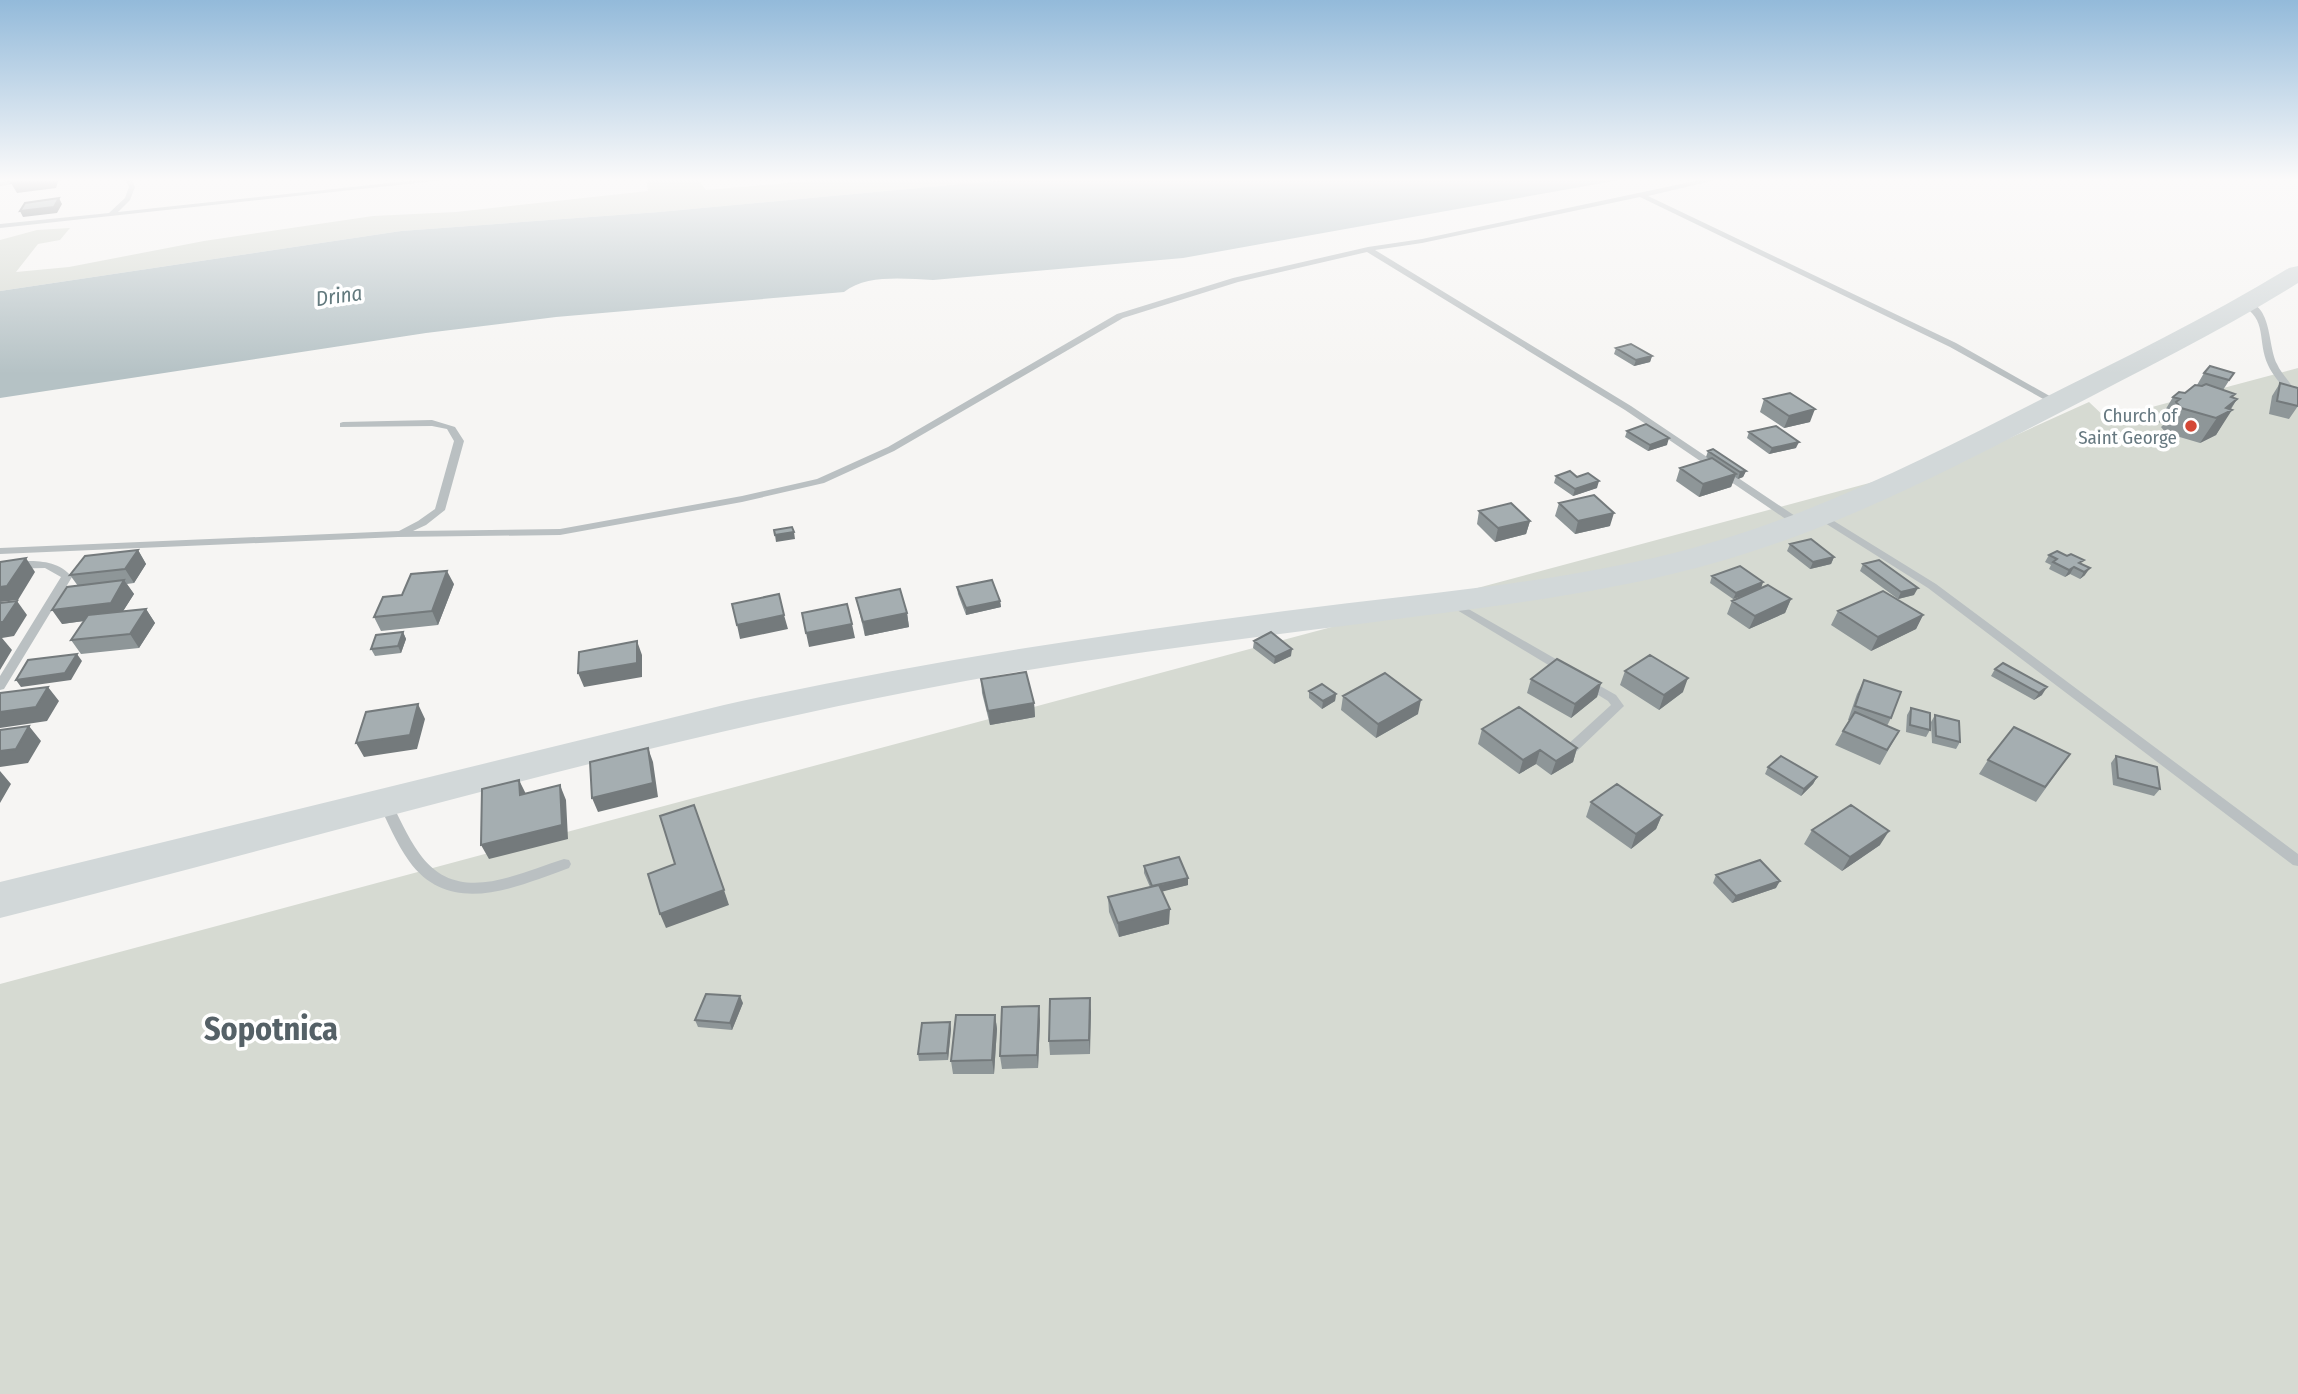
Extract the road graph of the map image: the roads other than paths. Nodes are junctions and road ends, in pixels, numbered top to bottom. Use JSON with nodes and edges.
{"nodes":[{"id":1,"x":1399,"y":243,"type":"edge"},
{"id":2,"x":1741,"y":243,"type":"edge"},
{"id":3,"x":1368,"y":249,"type":"junction"},
{"id":4,"x":2295,"y":274,"type":"edge"},
{"id":5,"x":2244,"y":303,"type":"junction"},
{"id":6,"x":2298,"y":400,"type":"edge"},
{"id":7,"x":2057,"y":403,"type":"junction"},
{"id":8,"x":343,"y":425,"type":"dead end"},
{"id":9,"x":1810,"y":520,"type":"junction"},
{"id":10,"x":398,"y":534,"type":"junction"},
{"id":11,"x":0,"y":551,"type":"edge"},
{"id":12,"x":0,"y":566,"type":"edge"},
{"id":13,"x":1451,"y":601,"type":"junction"},
{"id":14,"x":0,"y":685,"type":"edge"},
{"id":15,"x":1571,"y":749,"type":"edge"},
{"id":16,"x":385,"y":803,"type":"junction"},
{"id":17,"x":2298,"y":861,"type":"edge"},
{"id":18,"x":564,"y":864,"type":"dead end"},
{"id":19,"x":0,"y":900,"type":"edge"}],
"edges":[{"from":1,"to":3,"type":"street"},
{"from":2,"to":7,"type":"street"},
{"from":3,"to":9,"type":"street"},
{"from":3,"to":10,"type":"street"},
{"from":4,"to":5,"type":"main road"},
{"from":5,"to":6,"type":"street"},
{"from":5,"to":7,"type":"main road"},
{"from":7,"to":9,"type":"main road"},
{"from":8,"to":10,"type":"street"},
{"from":9,"to":13,"type":"main road"},
{"from":9,"to":17,"type":"street"},
{"from":10,"to":11,"type":"street"},
{"from":12,"to":14,"type":"street"},
{"from":13,"to":15,"type":"street"},
{"from":13,"to":16,"type":"main road"},
{"from":16,"to":18,"type":"lane"},
{"from":16,"to":19,"type":"main road"}]}
